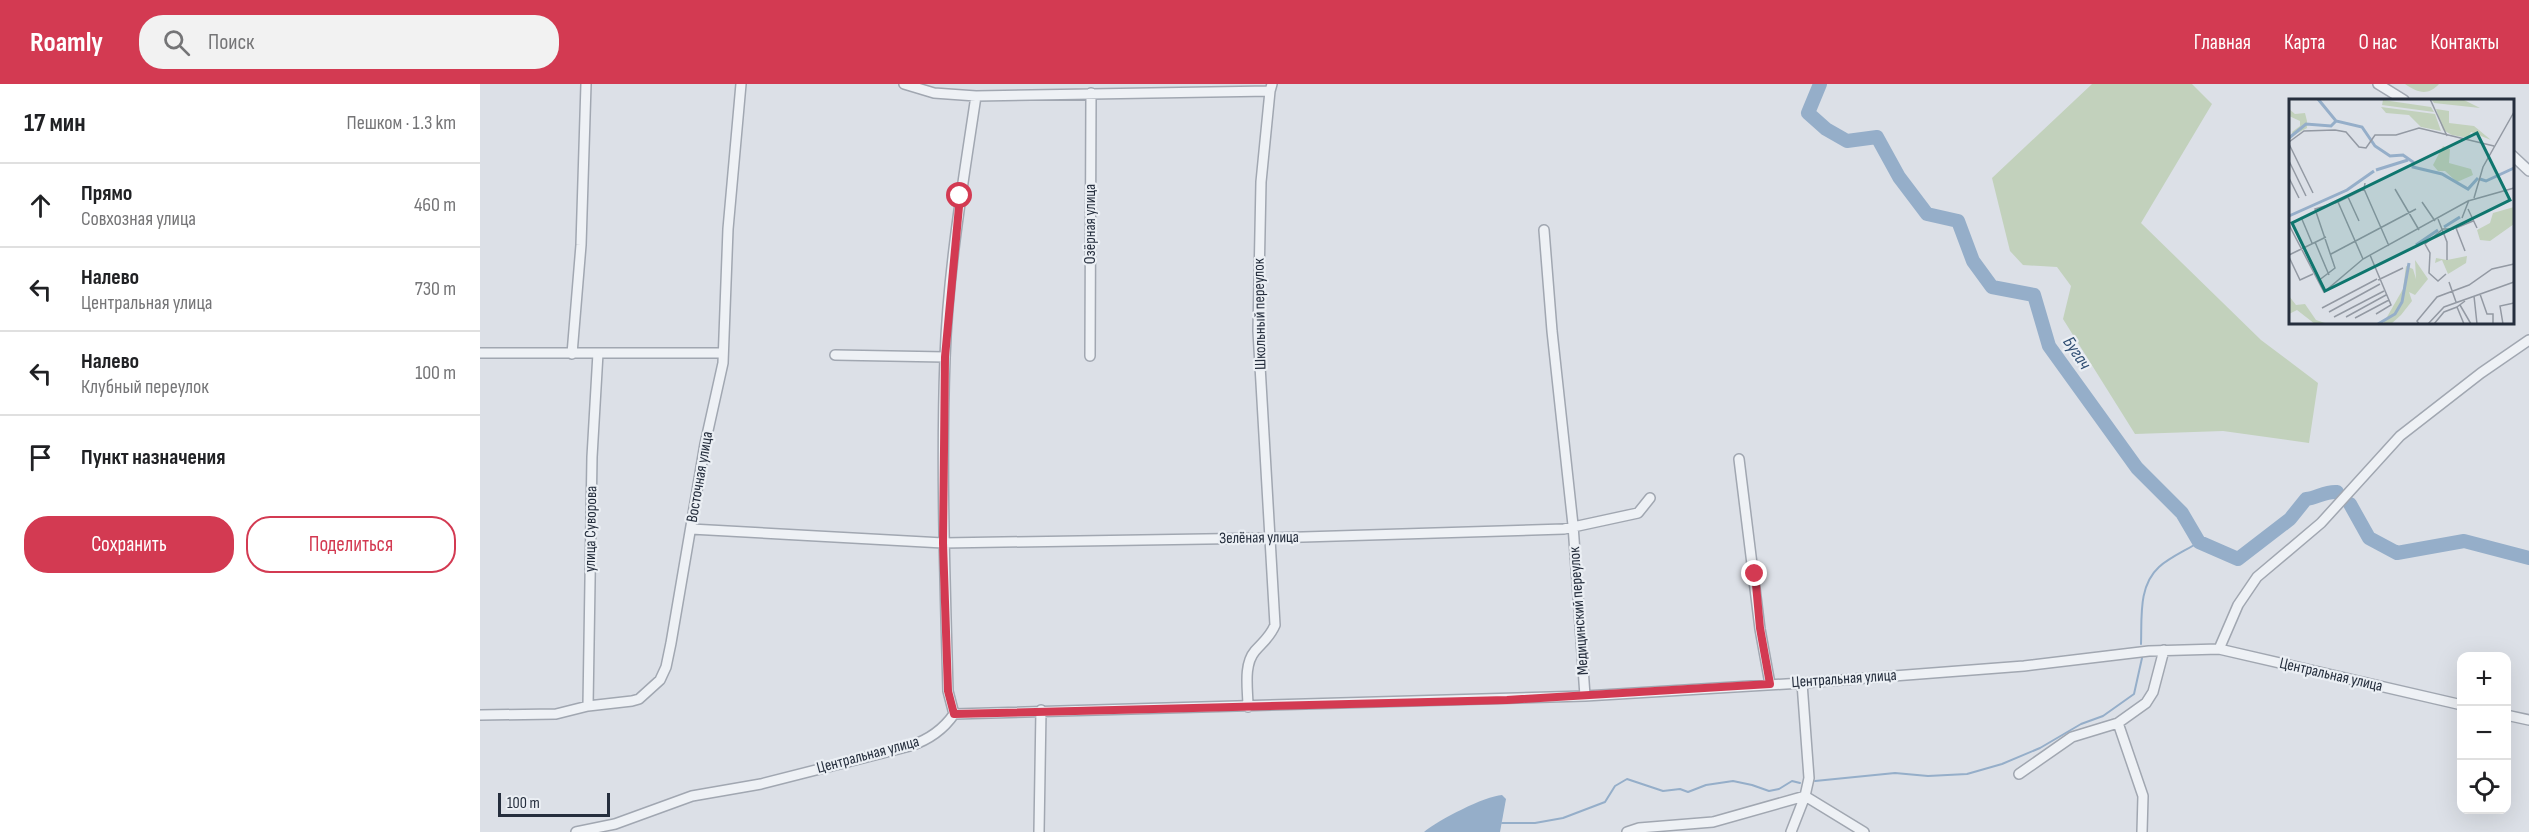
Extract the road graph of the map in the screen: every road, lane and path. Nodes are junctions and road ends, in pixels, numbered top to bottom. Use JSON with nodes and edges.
{"nodes":[{"id":1,"x":586,"y":84,"type":"edge"},
{"id":2,"x":741,"y":84,"type":"edge"},
{"id":3,"x":904,"y":84,"type":"edge"},
{"id":4,"x":2378,"y":84,"type":"edge"},
{"id":5,"x":1271,"y":87,"type":"edge"},
{"id":6,"x":1091,"y":93,"type":"junction"},
{"id":7,"x":976,"y":96,"type":"junction"},
{"id":8,"x":2402,"y":99,"type":"edge"},
{"id":9,"x":2514,"y":157,"type":"edge"},
{"id":10,"x":2529,"y":171,"type":"edge"},
{"id":11,"x":1544,"y":230,"type":"dead end"},
{"id":12,"x":2529,"y":340,"type":"edge"},
{"id":13,"x":480,"y":353,"type":"edge"},
{"id":14,"x":598,"y":353,"type":"junction"},
{"id":15,"x":722,"y":353,"type":"junction"},
{"id":16,"x":572,"y":354,"type":"junction"},
{"id":17,"x":835,"y":355,"type":"dead end"},
{"id":18,"x":1090,"y":356,"type":"dead end"},
{"id":19,"x":945,"y":357,"type":"junction"},
{"id":20,"x":1739,"y":459,"type":"dead end"},
{"id":21,"x":1650,"y":498,"type":"dead end"},
{"id":22,"x":1574,"y":525,"type":"junction"},
{"id":23,"x":691,"y":529,"type":"junction"},
{"id":24,"x":1268,"y":538,"type":"junction"},
{"id":25,"x":943,"y":543,"type":"junction"},
{"id":26,"x":2220,"y":649,"type":"junction"},
{"id":27,"x":2164,"y":650,"type":"junction"},
{"id":28,"x":1802,"y":683,"type":"junction"},
{"id":29,"x":1770,"y":684,"type":"junction"},
{"id":30,"x":1585,"y":696,"type":"junction"},
{"id":31,"x":2457,"y":704,"type":"edge"},
{"id":32,"x":588,"y":706,"type":"junction"},
{"id":33,"x":1248,"y":707,"type":"junction"},
{"id":34,"x":1041,"y":710,"type":"junction"},
{"id":35,"x":954,"y":714,"type":"junction"},
{"id":36,"x":480,"y":715,"type":"edge"},
{"id":37,"x":2511,"y":716,"type":"edge"},
{"id":38,"x":2529,"y":720,"type":"edge"},
{"id":39,"x":2118,"y":723,"type":"junction"},
{"id":40,"x":2019,"y":774,"type":"dead end"},
{"id":41,"x":1805,"y":796,"type":"junction"},
{"id":42,"x":576,"y":832,"type":"edge"},
{"id":43,"x":1039,"y":832,"type":"edge"},
{"id":44,"x":1628,"y":832,"type":"edge"},
{"id":45,"x":1791,"y":832,"type":"edge"},
{"id":46,"x":1864,"y":832,"type":"edge"},
{"id":47,"x":2142,"y":832,"type":"edge"}],
"edges":[{"from":1,"to":16,"type":"street"},
{"from":2,"to":15,"type":"street","name":"Восточная улица"},
{"from":3,"to":7,"type":"street"},
{"from":4,"to":8,"type":"street"},
{"from":5,"to":6,"type":"street"},
{"from":5,"to":24,"type":"street","name":"Школьный переулок"},
{"from":6,"to":7,"type":"street"},
{"from":6,"to":18,"type":"street","name":"Озёрная улица"},
{"from":7,"to":19,"type":"street"},
{"from":9,"to":10,"type":"street"},
{"from":11,"to":22,"type":"street","name":"Медицинский переулок"},
{"from":12,"to":26,"type":"street"},
{"from":13,"to":16,"type":"street"},
{"from":14,"to":15,"type":"street"},
{"from":14,"to":16,"type":"street"},
{"from":14,"to":32,"type":"street","name":"улица Суворова"},
{"from":15,"to":23,"type":"street","name":"Восточная улица"},
{"from":17,"to":19,"type":"street"},
{"from":19,"to":25,"type":"street"},
{"from":20,"to":29,"type":"street"},
{"from":21,"to":22,"type":"street","name":"Зелёная улица"},
{"from":22,"to":24,"type":"street","name":"Зелёная улица"},
{"from":22,"to":30,"type":"street","name":"Медицинский переулок"},
{"from":23,"to":25,"type":"street","name":"Зелёная улица"},
{"from":23,"to":32,"type":"street","name":"Восточная улица"},
{"from":24,"to":25,"type":"street","name":"Зелёная улица"},
{"from":24,"to":33,"type":"street","name":"Школьный переулок"},
{"from":25,"to":35,"type":"street"},
{"from":26,"to":27,"type":"street","name":"Центральная улица"},
{"from":26,"to":31,"type":"street","name":"Центральная улица"},
{"from":27,"to":28,"type":"street","name":"Центральная улица"},
{"from":27,"to":39,"type":"street"},
{"from":28,"to":29,"type":"street","name":"Центральная улица"},
{"from":28,"to":41,"type":"street"},
{"from":29,"to":30,"type":"street","name":"Центральная улица"},
{"from":30,"to":33,"type":"street","name":"Центральная улица"},
{"from":32,"to":36,"type":"street","name":"Восточная улица"},
{"from":33,"to":34,"type":"street","name":"Центральная улица"},
{"from":34,"to":35,"type":"street","name":"Центральная улица"},
{"from":34,"to":43,"type":"street"},
{"from":35,"to":42,"type":"street","name":"Центральная улица"},
{"from":37,"to":38,"type":"street"},
{"from":39,"to":40,"type":"street"},
{"from":39,"to":47,"type":"street"},
{"from":41,"to":44,"type":"street"},
{"from":41,"to":45,"type":"street"},
{"from":41,"to":46,"type":"street"}]}
